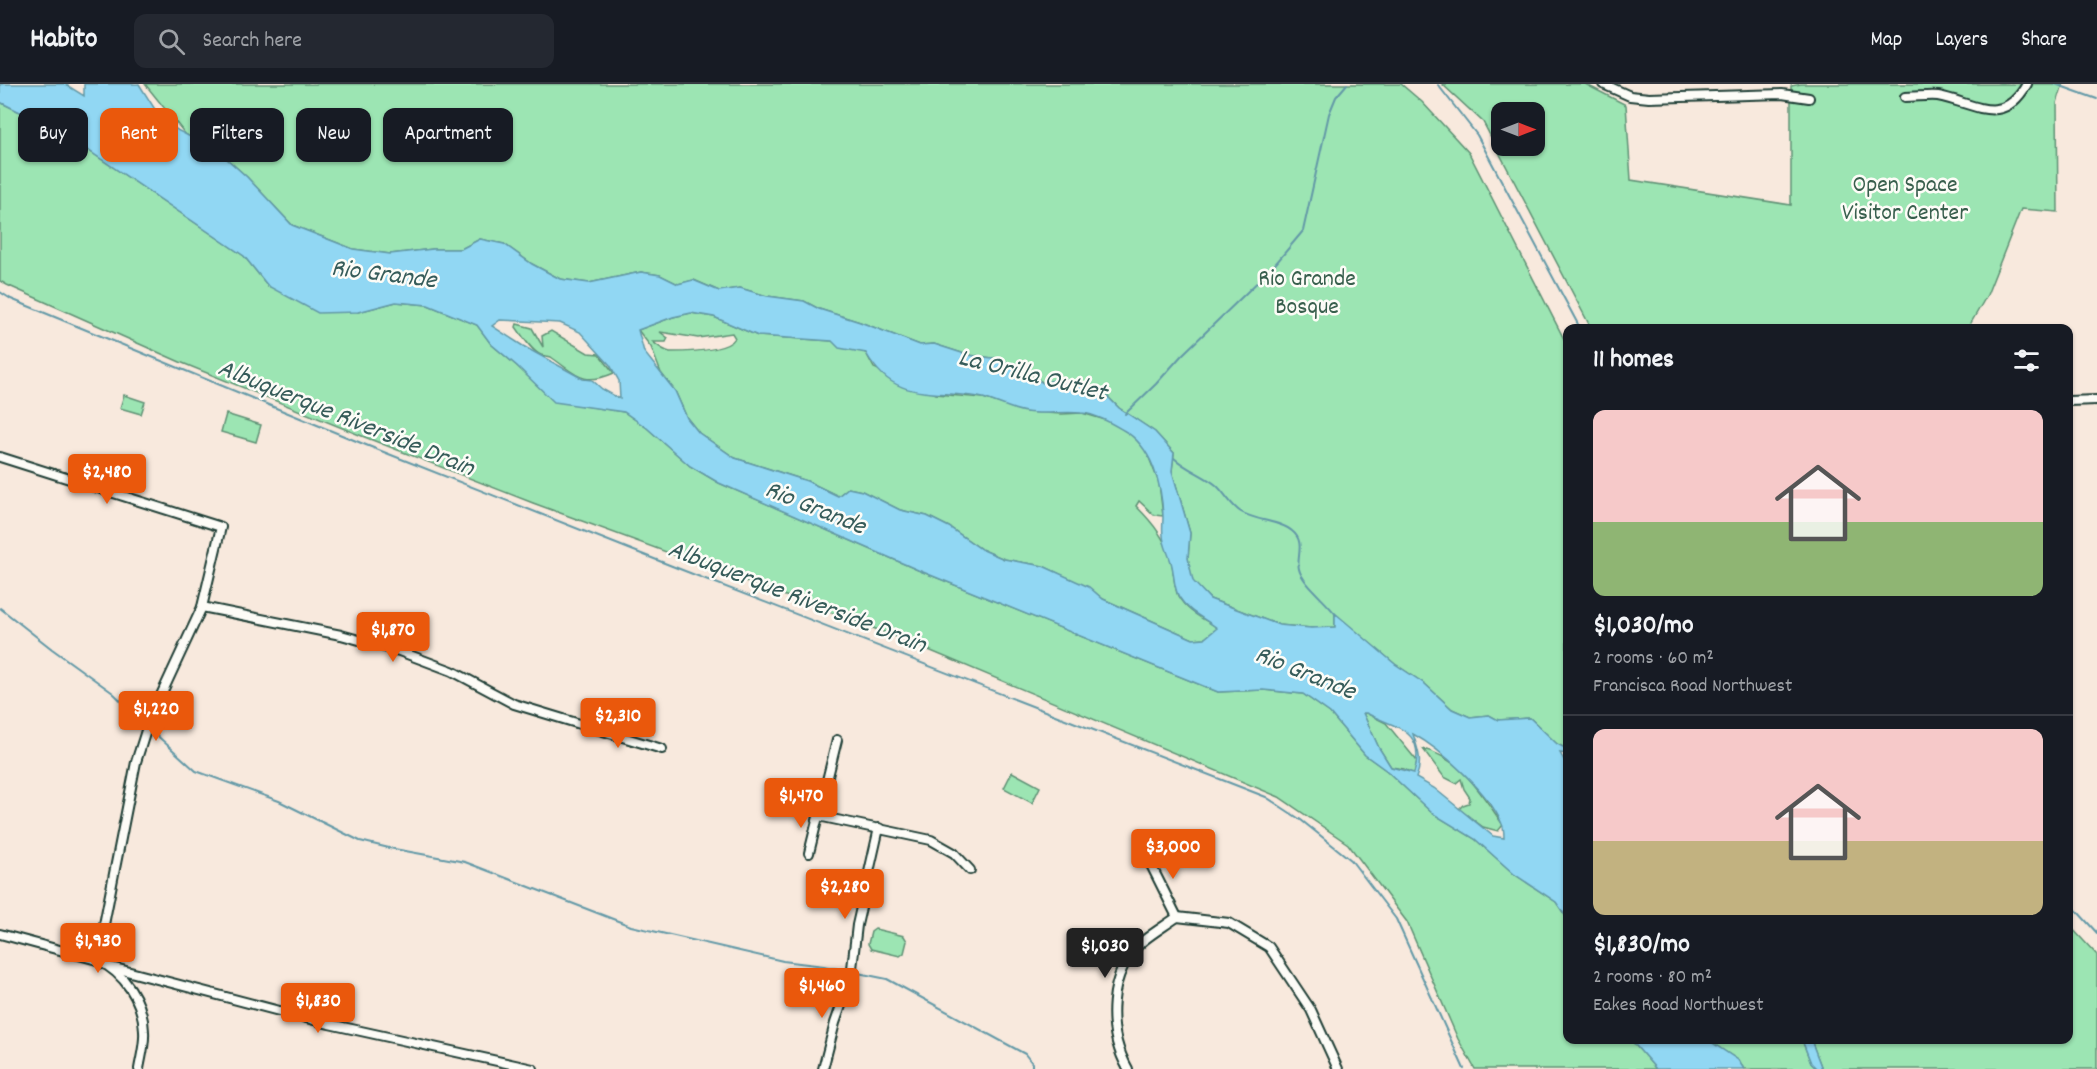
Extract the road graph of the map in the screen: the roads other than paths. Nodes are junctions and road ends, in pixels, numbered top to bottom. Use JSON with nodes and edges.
{"nodes":[{"id":1,"x":1603,"y":84,"type":"edge"},
{"id":2,"x":2027,"y":85,"type":"edge"},
{"id":3,"x":1905,"y":97,"type":"dead end"},
{"id":4,"x":1809,"y":98,"type":"dead end"},
{"id":5,"x":2097,"y":400,"type":"edge"},
{"id":6,"x":2073,"y":401,"type":"edge"},
{"id":7,"x":0,"y":457,"type":"edge"},
{"id":8,"x":202,"y":608,"type":"junction"},
{"id":9,"x":837,"y":740,"type":"dead end"},
{"id":10,"x":662,"y":749,"type":"dead end"},
{"id":11,"x":819,"y":811,"type":"junction"},
{"id":12,"x":879,"y":828,"type":"junction"},
{"id":13,"x":808,"y":853,"type":"dead end"},
{"id":14,"x":1146,"y":855,"type":"dead end"},
{"id":15,"x":970,"y":870,"type":"dead end"},
{"id":16,"x":1177,"y":917,"type":"junction"},
{"id":17,"x":0,"y":934,"type":"edge"},
{"id":18,"x":97,"y":960,"type":"junction"},
{"id":19,"x":111,"y":967,"type":"junction"},
{"id":20,"x":139,"y":1069,"type":"edge"},
{"id":21,"x":532,"y":1069,"type":"edge"},
{"id":22,"x":823,"y":1069,"type":"edge"},
{"id":23,"x":1128,"y":1069,"type":"edge"},
{"id":24,"x":1338,"y":1069,"type":"edge"}],
"edges":[{"from":1,"to":4,"type":"street"},
{"from":2,"to":3,"type":"street"},
{"from":5,"to":6,"type":"street"},
{"from":7,"to":8,"type":"street"},
{"from":8,"to":10,"type":"street"},
{"from":8,"to":18,"type":"street"},
{"from":9,"to":11,"type":"street"},
{"from":11,"to":12,"type":"street"},
{"from":11,"to":13,"type":"street"},
{"from":12,"to":15,"type":"street"},
{"from":12,"to":22,"type":"street"},
{"from":14,"to":16,"type":"street"},
{"from":16,"to":23,"type":"street"},
{"from":16,"to":24,"type":"street"},
{"from":17,"to":18,"type":"street"},
{"from":18,"to":19,"type":"street"},
{"from":19,"to":20,"type":"street"},
{"from":19,"to":21,"type":"street"}]}
